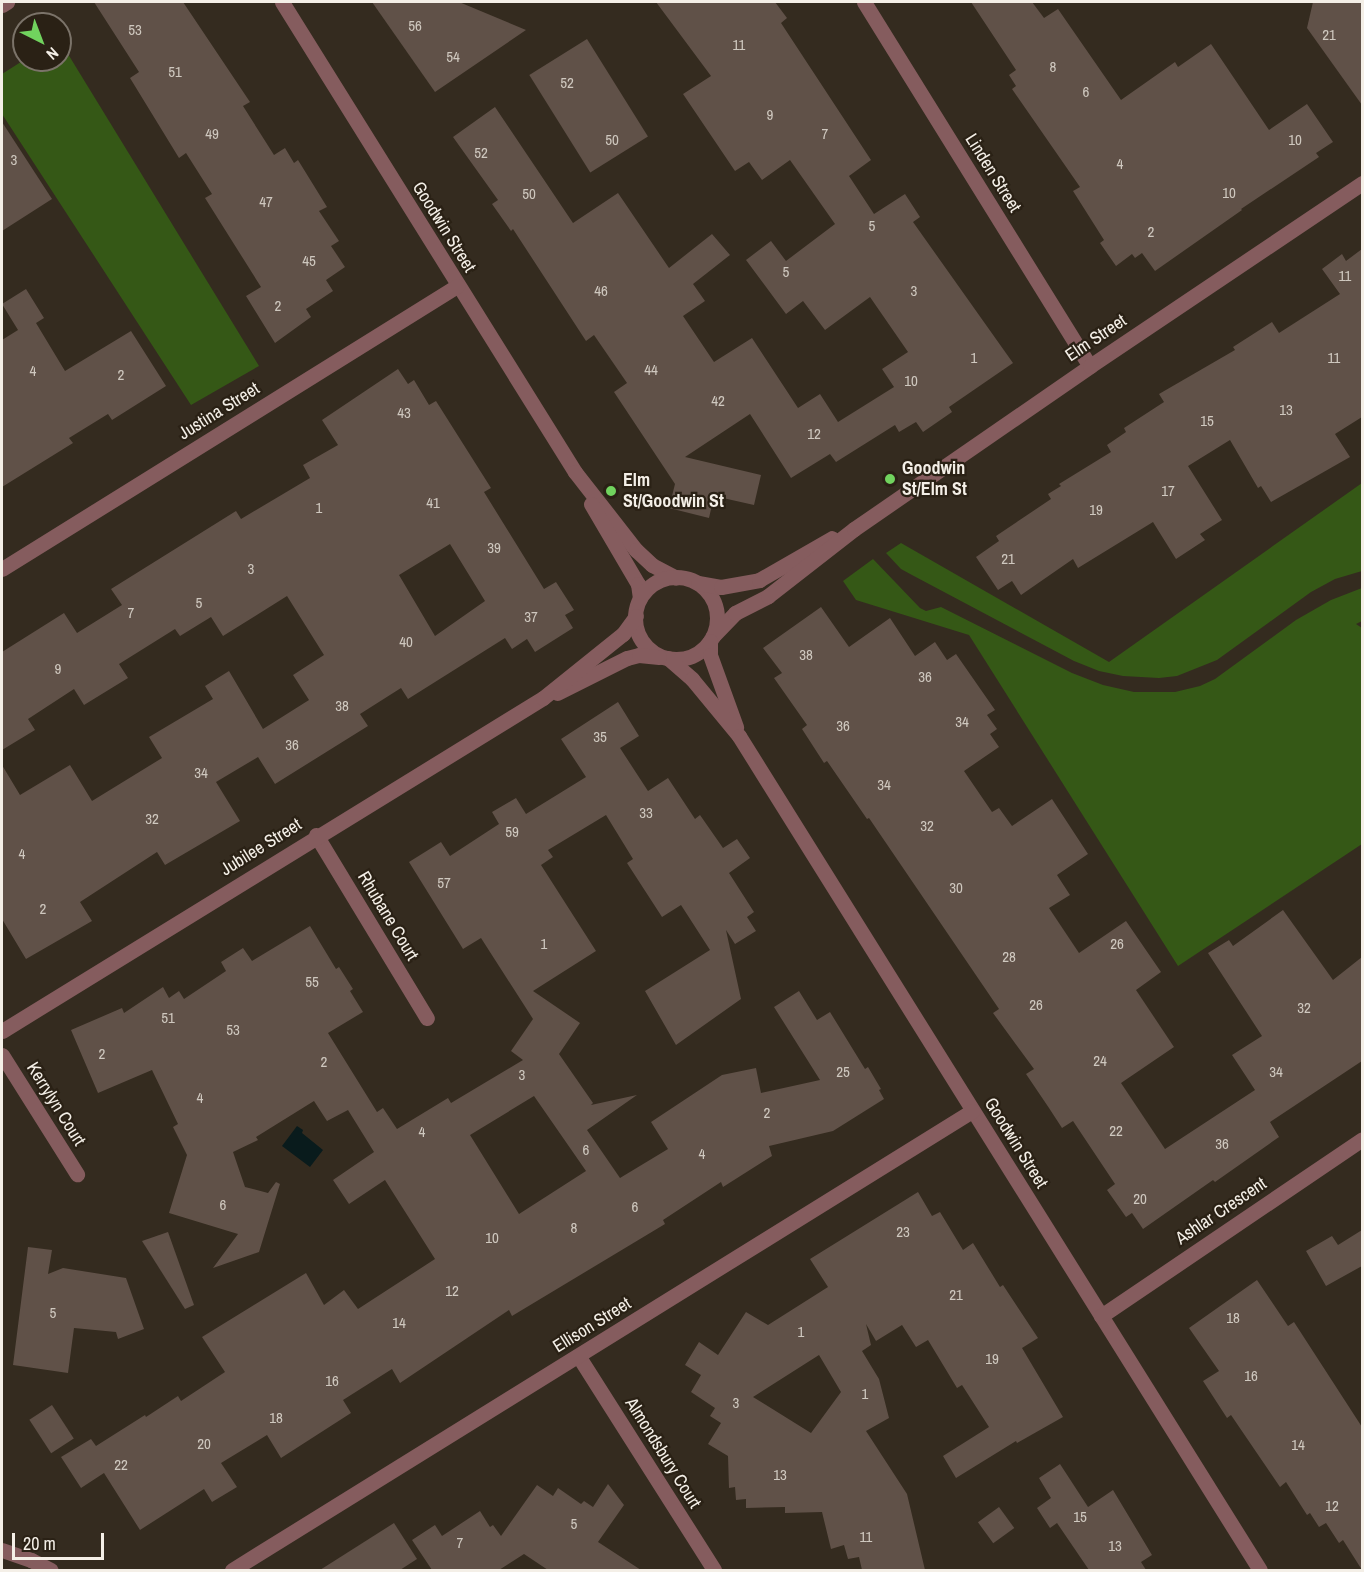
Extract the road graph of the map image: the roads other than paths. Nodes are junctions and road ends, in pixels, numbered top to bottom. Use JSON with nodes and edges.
{"nodes":[{"id":1,"x":7,"y":2,"type":"edge"},
{"id":2,"x":282,"y":2,"type":"edge"},
{"id":3,"x":864,"y":2,"type":"edge"},
{"id":4,"x":2,"y":5,"type":"edge"},
{"id":5,"x":1362,"y":183,"type":"edge"},
{"id":6,"x":457,"y":286,"type":"junction"},
{"id":7,"x":1090,"y":366,"type":"junction"},
{"id":8,"x":575,"y":472,"type":"junction"},
{"id":9,"x":854,"y":529,"type":"junction"},
{"id":10,"x":2,"y":569,"type":"edge"},
{"id":11,"x":676,"y":578,"type":"junction"},
{"id":12,"x":698,"y":583,"type":"junction"},
{"id":13,"x":640,"y":598,"type":"junction"},
{"id":14,"x":636,"y":616,"type":"junction"},
{"id":15,"x":711,"y":639,"type":"junction"},
{"id":16,"x":665,"y":657,"type":"junction"},
{"id":17,"x":543,"y":698,"type":"junction"},
{"id":18,"x":739,"y":736,"type":"junction"},
{"id":19,"x":316,"y":835,"type":"junction"},
{"id":20,"x":427,"y":1018,"type":"dead end"},
{"id":21,"x":2,"y":1031,"type":"edge"},
{"id":22,"x":2,"y":1055,"type":"edge"},
{"id":23,"x":972,"y":1111,"type":"junction"},
{"id":24,"x":1362,"y":1139,"type":"edge"},
{"id":25,"x":77,"y":1174,"type":"dead end"},
{"id":26,"x":1101,"y":1316,"type":"junction"},
{"id":27,"x":579,"y":1357,"type":"junction"},
{"id":28,"x":2,"y":1551,"type":"edge"},
{"id":29,"x":51,"y":1570,"type":"edge"},
{"id":30,"x":232,"y":1570,"type":"edge"},
{"id":31,"x":714,"y":1570,"type":"edge"},
{"id":32,"x":1260,"y":1570,"type":"edge"}],
"edges":[{"from":1,"to":4,"type":"street"},
{"from":2,"to":6,"type":"street","name":"Goodwin Street"},
{"from":3,"to":7,"type":"street","name":"Linden Street"},
{"from":5,"to":7,"type":"street","name":"Elm Street"},
{"from":6,"to":8,"type":"street","name":"Goodwin Street"},
{"from":6,"to":10,"type":"street","name":"Justina Street"},
{"from":7,"to":9,"type":"street","name":"Elm Street"},
{"from":8,"to":11,"type":"street","name":"Goodwin Street"},
{"from":8,"to":13,"type":"street","name":"Goodwin Street"},
{"from":9,"to":12,"type":"street","name":"Elm Street"},
{"from":9,"to":15,"type":"street","name":"Elm Street"},
{"from":11,"to":12,"type":"street"},
{"from":11,"to":13,"type":"street"},
{"from":12,"to":15,"type":"street"},
{"from":13,"to":14,"type":"street"},
{"from":14,"to":16,"type":"street"},
{"from":14,"to":17,"type":"street","name":"Jubilee Street"},
{"from":15,"to":16,"type":"street"},
{"from":15,"to":18,"type":"street","name":"Goodwin Street"},
{"from":16,"to":17,"type":"street","name":"Jubilee Street"},
{"from":16,"to":18,"type":"street","name":"Goodwin Street"},
{"from":17,"to":19,"type":"street","name":"Jubilee Street"},
{"from":18,"to":23,"type":"street","name":"Goodwin Street"},
{"from":19,"to":20,"type":"street","name":"Rhubane Court"},
{"from":19,"to":21,"type":"street","name":"Jubilee Street"},
{"from":22,"to":25,"type":"street","name":"Kerrylyn Court"},
{"from":23,"to":26,"type":"street","name":"Goodwin Street"},
{"from":23,"to":27,"type":"street","name":"Ellison Street"},
{"from":24,"to":26,"type":"street","name":"Ashlar Crescent"},
{"from":26,"to":32,"type":"street","name":"Goodwin Street"},
{"from":27,"to":30,"type":"street","name":"Ellison Street"},
{"from":27,"to":31,"type":"street","name":"Almondsbury Court"},
{"from":28,"to":29,"type":"street"}]}
